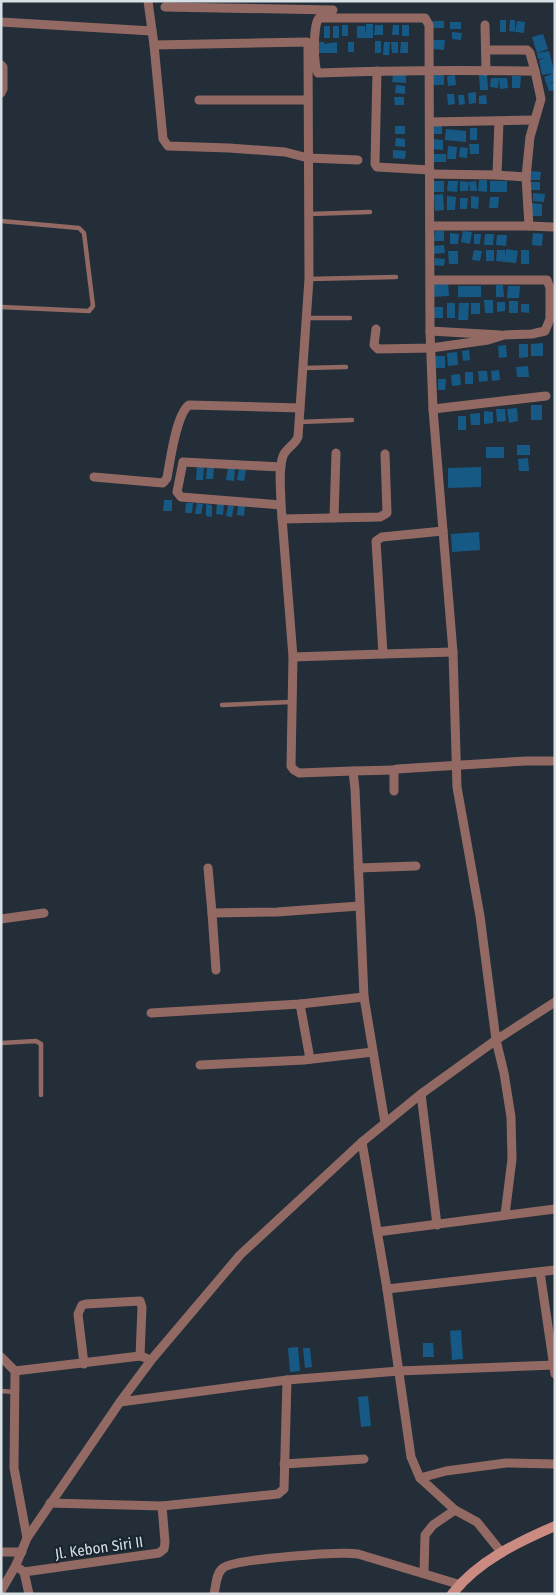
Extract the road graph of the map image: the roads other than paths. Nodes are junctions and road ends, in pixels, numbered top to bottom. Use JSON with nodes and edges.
{"nodes":[{"id":1,"x":148,"y":1,"type":"edge"},
{"id":2,"x":165,"y":8,"type":"dead end"},
{"id":3,"x":333,"y":10,"type":"edge"},
{"id":4,"x":1,"y":22,"type":"edge"},
{"id":5,"x":485,"y":25,"type":"dead end"},
{"id":6,"x":152,"y":31,"type":"junction"},
{"id":7,"x":154,"y":46,"type":"junction"},
{"id":8,"x":486,"y":50,"type":"junction"},
{"id":9,"x":1,"y":65,"type":"edge"},
{"id":10,"x":377,"y":71,"type":"junction"},
{"id":11,"x":430,"y":71,"type":"junction"},
{"id":12,"x":486,"y":71,"type":"junction"},
{"id":13,"x":535,"y":71,"type":"junction"},
{"id":14,"x":1,"y":93,"type":"edge"},
{"id":15,"x":198,"y":100,"type":"dead end"},
{"id":16,"x":308,"y":100,"type":"junction"},
{"id":17,"x":534,"y":120,"type":"junction"},
{"id":18,"x":499,"y":121,"type":"junction"},
{"id":19,"x":430,"y":122,"type":"junction"},
{"id":20,"x":308,"y":158,"type":"junction"},
{"id":21,"x":358,"y":160,"type":"dead end"},
{"id":22,"x":430,"y":172,"type":"junction"},
{"id":23,"x":497,"y":175,"type":"junction"},
{"id":24,"x":526,"y":177,"type":"junction"},
{"id":25,"x":370,"y":212,"type":"dead end"},
{"id":26,"x":308,"y":214,"type":"junction"},
{"id":27,"x":1,"y":221,"type":"edge"},
{"id":28,"x":430,"y":226,"type":"junction"},
{"id":29,"x":529,"y":226,"type":"junction"},
{"id":30,"x":553,"y":227,"type":"dead end"},
{"id":31,"x":396,"y":277,"type":"dead end"},
{"id":32,"x":309,"y":279,"type":"junction"},
{"id":33,"x":430,"y":280,"type":"junction"},
{"id":34,"x":1,"y":307,"type":"edge"},
{"id":35,"x":307,"y":318,"type":"junction"},
{"id":36,"x":350,"y":318,"type":"dead end"},
{"id":37,"x":376,"y":329,"type":"dead end"},
{"id":38,"x":430,"y":331,"type":"junction"},
{"id":39,"x":504,"y":335,"type":"junction"},
{"id":40,"x":431,"y":348,"type":"junction"},
{"id":41,"x":346,"y":367,"type":"dead end"},
{"id":42,"x":303,"y":368,"type":"junction"},
{"id":43,"x":546,"y":396,"type":"dead end"},
{"id":44,"x":300,"y":408,"type":"junction"},
{"id":45,"x":433,"y":409,"type":"junction"},
{"id":46,"x":352,"y":420,"type":"dead end"},
{"id":47,"x":299,"y":422,"type":"junction"},
{"id":48,"x":336,"y":453,"type":"dead end"},
{"id":49,"x":385,"y":454,"type":"dead end"},
{"id":50,"x":281,"y":467,"type":"junction"},
{"id":51,"x":94,"y":477,"type":"dead end"},
{"id":52,"x":281,"y":505,"type":"junction"},
{"id":53,"x":334,"y":518,"type":"junction"},
{"id":54,"x":282,"y":519,"type":"junction"},
{"id":55,"x":443,"y":531,"type":"junction"},
{"id":56,"x":453,"y":652,"type":"junction"},
{"id":57,"x":383,"y":654,"type":"junction"},
{"id":58,"x":293,"y":657,"type":"junction"},
{"id":59,"x":292,"y":702,"type":"junction"},
{"id":60,"x":222,"y":705,"type":"dead end"},
{"id":61,"x":555,"y":761,"type":"edge"},
{"id":62,"x":457,"y":764,"type":"junction"},
{"id":63,"x":394,"y":770,"type":"junction"},
{"id":64,"x":353,"y":771,"type":"junction"},
{"id":65,"x":394,"y":791,"type":"dead end"},
{"id":66,"x":416,"y":866,"type":"dead end"},
{"id":67,"x":208,"y":868,"type":"dead end"},
{"id":68,"x":358,"y":868,"type":"junction"},
{"id":69,"x":360,"y":906,"type":"junction"},
{"id":70,"x":44,"y":913,"type":"dead end"},
{"id":71,"x":212,"y":913,"type":"junction"},
{"id":72,"x":1,"y":919,"type":"edge"},
{"id":73,"x":216,"y":970,"type":"dead end"},
{"id":74,"x":364,"y":997,"type":"junction"},
{"id":75,"x":555,"y":1002,"type":"edge"},
{"id":76,"x":300,"y":1004,"type":"junction"},
{"id":77,"x":151,"y":1013,"type":"dead end"},
{"id":78,"x":496,"y":1040,"type":"junction"},
{"id":79,"x":1,"y":1044,"type":"edge"},
{"id":80,"x":374,"y":1052,"type":"junction"},
{"id":81,"x":310,"y":1060,"type":"junction"},
{"id":82,"x":200,"y":1066,"type":"dead end"},
{"id":83,"x":421,"y":1094,"type":"junction"},
{"id":84,"x":41,"y":1096,"type":"dead end"},
{"id":85,"x":385,"y":1123,"type":"junction"},
{"id":86,"x":362,"y":1142,"type":"junction"},
{"id":87,"x":555,"y":1209,"type":"edge"},
{"id":88,"x":505,"y":1215,"type":"junction"},
{"id":89,"x":437,"y":1225,"type":"junction"},
{"id":90,"x":377,"y":1232,"type":"junction"},
{"id":91,"x":555,"y":1270,"type":"edge"},
{"id":92,"x":540,"y":1272,"type":"junction"},
{"id":93,"x":387,"y":1289,"type":"junction"},
{"id":94,"x":140,"y":1356,"type":"junction"},
{"id":95,"x":1,"y":1358,"type":"edge"},
{"id":96,"x":152,"y":1359,"type":"junction"},
{"id":97,"x":84,"y":1364,"type":"junction"},
{"id":98,"x":554,"y":1368,"type":"edge"},
{"id":99,"x":15,"y":1371,"type":"junction"},
{"id":100,"x":399,"y":1371,"type":"junction"},
{"id":101,"x":286,"y":1380,"type":"junction"},
{"id":102,"x":1,"y":1391,"type":"edge"},
{"id":103,"x":15,"y":1392,"type":"junction"},
{"id":104,"x":120,"y":1402,"type":"junction"},
{"id":105,"x":364,"y":1459,"type":"dead end"},
{"id":106,"x":284,"y":1464,"type":"junction"},
{"id":107,"x":555,"y":1464,"type":"edge"},
{"id":108,"x":420,"y":1478,"type":"junction"},
{"id":109,"x":50,"y":1503,"type":"junction"},
{"id":110,"x":162,"y":1506,"type":"junction"},
{"id":111,"x":455,"y":1510,"type":"junction"},
{"id":112,"x":555,"y":1526,"type":"edge"},
{"id":113,"x":27,"y":1538,"type":"junction"},
{"id":114,"x":1,"y":1552,"type":"edge"},
{"id":115,"x":22,"y":1552,"type":"junction"},
{"id":116,"x":502,"y":1553,"type":"junction"},
{"id":117,"x":16,"y":1566,"type":"junction"},
{"id":118,"x":24,"y":1572,"type":"junction"},
{"id":119,"x":424,"y":1573,"type":"junction"},
{"id":120,"x":461,"y":1584,"type":"junction"},
{"id":121,"x":1,"y":1591,"type":"edge"},
{"id":122,"x":29,"y":1594,"type":"edge"},
{"id":123,"x":214,"y":1594,"type":"edge"},
{"id":124,"x":452,"y":1594,"type":"edge"}],
"edges":[{"from":1,"to":6,"type":"street"},
{"from":2,"to":3,"type":"street"},
{"from":3,"to":10,"type":"street"},
{"from":3,"to":11,"type":"street"},
{"from":4,"to":6,"type":"street"},
{"from":5,"to":8,"type":"street"},
{"from":6,"to":7,"type":"street"},
{"from":7,"to":16,"type":"street"},
{"from":7,"to":20,"type":"street"},
{"from":8,"to":12,"type":"street"},
{"from":8,"to":13,"type":"street"},
{"from":9,"to":14,"type":"street"},
{"from":10,"to":11,"type":"street"},
{"from":10,"to":22,"type":"street"},
{"from":11,"to":12,"type":"street"},
{"from":11,"to":19,"type":"street"},
{"from":12,"to":13,"type":"street"},
{"from":13,"to":17,"type":"street"},
{"from":15,"to":16,"type":"street"},
{"from":16,"to":20,"type":"street"},
{"from":17,"to":18,"type":"street"},
{"from":17,"to":24,"type":"street"},
{"from":18,"to":19,"type":"street"},
{"from":18,"to":23,"type":"street"},
{"from":19,"to":22,"type":"street"},
{"from":20,"to":21,"type":"street"},
{"from":20,"to":26,"type":"street"},
{"from":22,"to":23,"type":"street"},
{"from":22,"to":28,"type":"street"},
{"from":23,"to":24,"type":"street"},
{"from":24,"to":29,"type":"street"},
{"from":25,"to":26,"type":"lane"},
{"from":26,"to":32,"type":"street"},
{"from":27,"to":34,"type":"lane"},
{"from":28,"to":29,"type":"street"},
{"from":28,"to":33,"type":"street"},
{"from":29,"to":30,"type":"street"},
{"from":31,"to":32,"type":"lane"},
{"from":32,"to":35,"type":"street"},
{"from":33,"to":38,"type":"street"},
{"from":33,"to":39,"type":"street"},
{"from":35,"to":36,"type":"lane"},
{"from":35,"to":42,"type":"street"},
{"from":37,"to":40,"type":"street"},
{"from":38,"to":39,"type":"street"},
{"from":38,"to":40,"type":"street"},
{"from":39,"to":40,"type":"street"},
{"from":40,"to":45,"type":"street"},
{"from":41,"to":42,"type":"lane"},
{"from":42,"to":44,"type":"street"},
{"from":43,"to":45,"type":"street"},
{"from":44,"to":47,"type":"street"},
{"from":44,"to":51,"type":"street"},
{"from":45,"to":55,"type":"street"},
{"from":46,"to":47,"type":"lane"},
{"from":47,"to":50,"type":"street"},
{"from":48,"to":53,"type":"street"},
{"from":49,"to":53,"type":"street"},
{"from":50,"to":52,"type":"street"},
{"from":50,"to":52,"type":"street"},
{"from":52,"to":54,"type":"street"},
{"from":53,"to":54,"type":"street"},
{"from":54,"to":58,"type":"street"},
{"from":55,"to":56,"type":"street"},
{"from":55,"to":57,"type":"street"},
{"from":56,"to":57,"type":"street"},
{"from":56,"to":62,"type":"street"},
{"from":57,"to":58,"type":"street"},
{"from":58,"to":59,"type":"street"},
{"from":59,"to":60,"type":"lane"},
{"from":59,"to":64,"type":"street"},
{"from":61,"to":62,"type":"street"},
{"from":62,"to":63,"type":"street"},
{"from":62,"to":78,"type":"street"},
{"from":63,"to":64,"type":"street"},
{"from":63,"to":65,"type":"street"},
{"from":64,"to":68,"type":"street"},
{"from":66,"to":68,"type":"street"},
{"from":67,"to":71,"type":"street"},
{"from":68,"to":69,"type":"street"},
{"from":69,"to":71,"type":"street"},
{"from":69,"to":74,"type":"street"},
{"from":70,"to":72,"type":"street"},
{"from":71,"to":73,"type":"street"},
{"from":74,"to":76,"type":"street"},
{"from":74,"to":80,"type":"street"},
{"from":75,"to":78,"type":"street"},
{"from":76,"to":77,"type":"street"},
{"from":76,"to":81,"type":"street"},
{"from":78,"to":83,"type":"street"},
{"from":78,"to":88,"type":"street"},
{"from":79,"to":84,"type":"lane"},
{"from":80,"to":81,"type":"street"},
{"from":80,"to":85,"type":"street"},
{"from":81,"to":82,"type":"street"},
{"from":83,"to":85,"type":"street"},
{"from":83,"to":89,"type":"street"},
{"from":85,"to":86,"type":"street"},
{"from":86,"to":90,"type":"street"},
{"from":86,"to":96,"type":"street"},
{"from":87,"to":88,"type":"street"},
{"from":88,"to":89,"type":"street"},
{"from":89,"to":90,"type":"street"},
{"from":90,"to":93,"type":"street"},
{"from":91,"to":92,"type":"street"},
{"from":92,"to":93,"type":"street"},
{"from":92,"to":98,"type":"street"},
{"from":93,"to":100,"type":"street"},
{"from":94,"to":96,"type":"street"},
{"from":94,"to":97,"type":"street"},
{"from":94,"to":97,"type":"street"},
{"from":95,"to":99,"type":"street"},
{"from":96,"to":104,"type":"street"},
{"from":97,"to":99,"type":"street"},
{"from":98,"to":100,"type":"street"},
{"from":99,"to":103,"type":"street"},
{"from":100,"to":101,"type":"street"},
{"from":100,"to":108,"type":"street"},
{"from":101,"to":104,"type":"street"},
{"from":101,"to":106,"type":"street"},
{"from":102,"to":103,"type":"lane"},
{"from":103,"to":113,"type":"street"},
{"from":104,"to":109,"type":"street"},
{"from":105,"to":106,"type":"street"},
{"from":106,"to":110,"type":"street"},
{"from":107,"to":108,"type":"street"},
{"from":108,"to":111,"type":"street"},
{"from":109,"to":110,"type":"street"},
{"from":109,"to":113,"type":"street"},
{"from":110,"to":118,"type":"street","name":"Jl. Kebon Siri II"},
{"from":111,"to":116,"type":"street"},
{"from":111,"to":119,"type":"street"},
{"from":112,"to":116,"type":"main road"},
{"from":113,"to":115,"type":"street"},
{"from":114,"to":115,"type":"street"},
{"from":115,"to":117,"type":"street"},
{"from":116,"to":120,"type":"main road"},
{"from":117,"to":118,"type":"street"},
{"from":117,"to":121,"type":"street"},
{"from":118,"to":122,"type":"street"},
{"from":119,"to":120,"type":"street"},
{"from":119,"to":123,"type":"street"},
{"from":120,"to":124,"type":"main road"}]}
